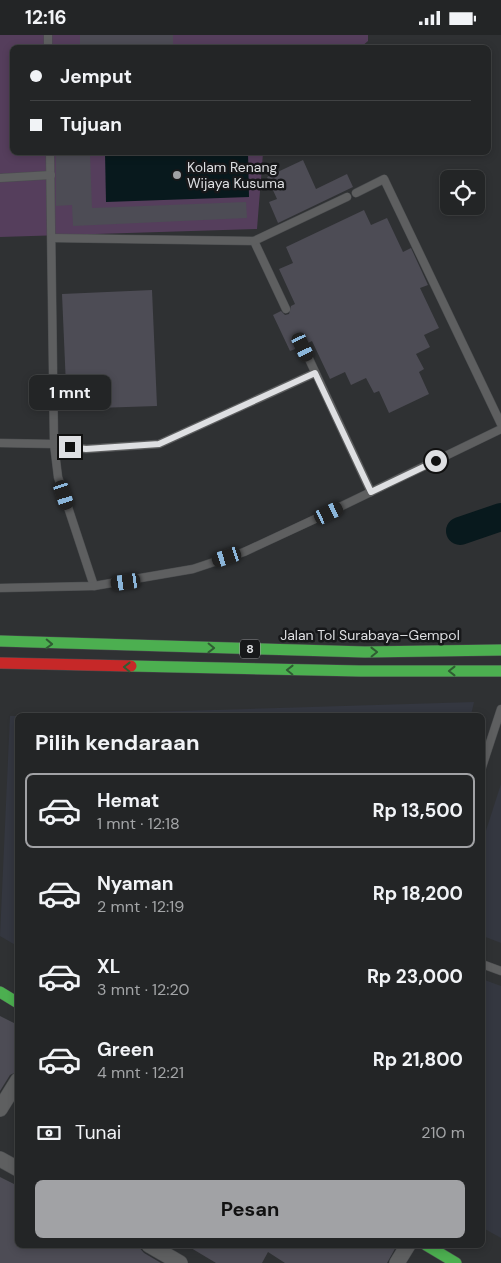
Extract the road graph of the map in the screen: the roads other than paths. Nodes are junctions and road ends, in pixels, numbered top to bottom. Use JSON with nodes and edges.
{"nodes":[{"id":1,"x":50,"y":155,"type":"edge"},
{"id":2,"x":51,"y":175,"type":"junction"},
{"id":3,"x":0,"y":177,"type":"edge"},
{"id":4,"x":356,"y":193,"type":"dead end"},
{"id":5,"x":347,"y":197,"type":"dead end"},
{"id":6,"x":52,"y":238,"type":"junction"},
{"id":7,"x":254,"y":241,"type":"junction"},
{"id":8,"x":286,"y":309,"type":"dead end"},
{"id":9,"x":303,"y":346,"type":"dead end"},
{"id":10,"x":315,"y":373,"type":"junction"},
{"id":11,"x":501,"y":424,"type":"edge"},
{"id":12,"x":501,"y":429,"type":"edge"},
{"id":13,"x":0,"y":443,"type":"edge"},
{"id":14,"x":54,"y":445,"type":"junction"},
{"id":15,"x":371,"y":492,"type":"junction"},
{"id":16,"x":94,"y":586,"type":"junction"},
{"id":17,"x":0,"y":588,"type":"edge"},
{"id":18,"x":0,"y":641,"type":"edge"},
{"id":19,"x":501,"y":650,"type":"edge"},
{"id":20,"x":0,"y":663,"type":"edge"},
{"id":21,"x":501,"y":671,"type":"edge"},
{"id":22,"x":501,"y":709,"type":"edge"},
{"id":23,"x":485,"y":758,"type":"edge"},
{"id":24,"x":485,"y":965,"type":"edge"},
{"id":25,"x":501,"y":971,"type":"edge"},
{"id":26,"x":0,"y":992,"type":"edge"},
{"id":27,"x":15,"y":1001,"type":"edge"},
{"id":28,"x":15,"y":1085,"type":"edge"},
{"id":29,"x":0,"y":1109,"type":"edge"},
{"id":30,"x":0,"y":1159,"type":"edge"},
{"id":31,"x":15,"y":1167,"type":"edge"},
{"id":32,"x":153,"y":1248,"type":"edge"},
{"id":33,"x":406,"y":1248,"type":"edge"},
{"id":34,"x":431,"y":1248,"type":"edge"},
{"id":35,"x":180,"y":1263,"type":"edge"},
{"id":36,"x":397,"y":1263,"type":"edge"},
{"id":37,"x":456,"y":1263,"type":"edge"}],
"edges":[{"from":1,"to":2,"type":"lane"},
{"from":2,"to":3,"type":"lane"},
{"from":2,"to":6,"type":"lane"},
{"from":4,"to":11,"type":"lane"},
{"from":5,"to":7,"type":"lane"},
{"from":6,"to":7,"type":"lane"},
{"from":6,"to":14,"type":"lane"},
{"from":7,"to":8,"type":"lane"},
{"from":9,"to":10,"type":"lane"},
{"from":10,"to":14,"type":"lane"},
{"from":10,"to":15,"type":"lane"},
{"from":12,"to":15,"type":"lane"},
{"from":13,"to":14,"type":"lane"},
{"from":14,"to":16,"type":"lane"},
{"from":15,"to":16,"type":"lane"},
{"from":16,"to":17,"type":"lane"},
{"from":18,"to":19,"type":"main road","name":"Jalan Tol Surabaya–Gempol","number":"8","one_way":true},
{"from":21,"to":20,"type":"main road","number":"8","one_way":true},
{"from":22,"to":23,"type":"lane"},
{"from":24,"to":25,"type":"lane"},
{"from":26,"to":27,"type":"main road"},
{"from":28,"to":29,"type":"street"},
{"from":30,"to":31,"type":"street"},
{"from":32,"to":35,"type":"street"},
{"from":33,"to":36,"type":"street"},
{"from":34,"to":37,"type":"main road"}]}
